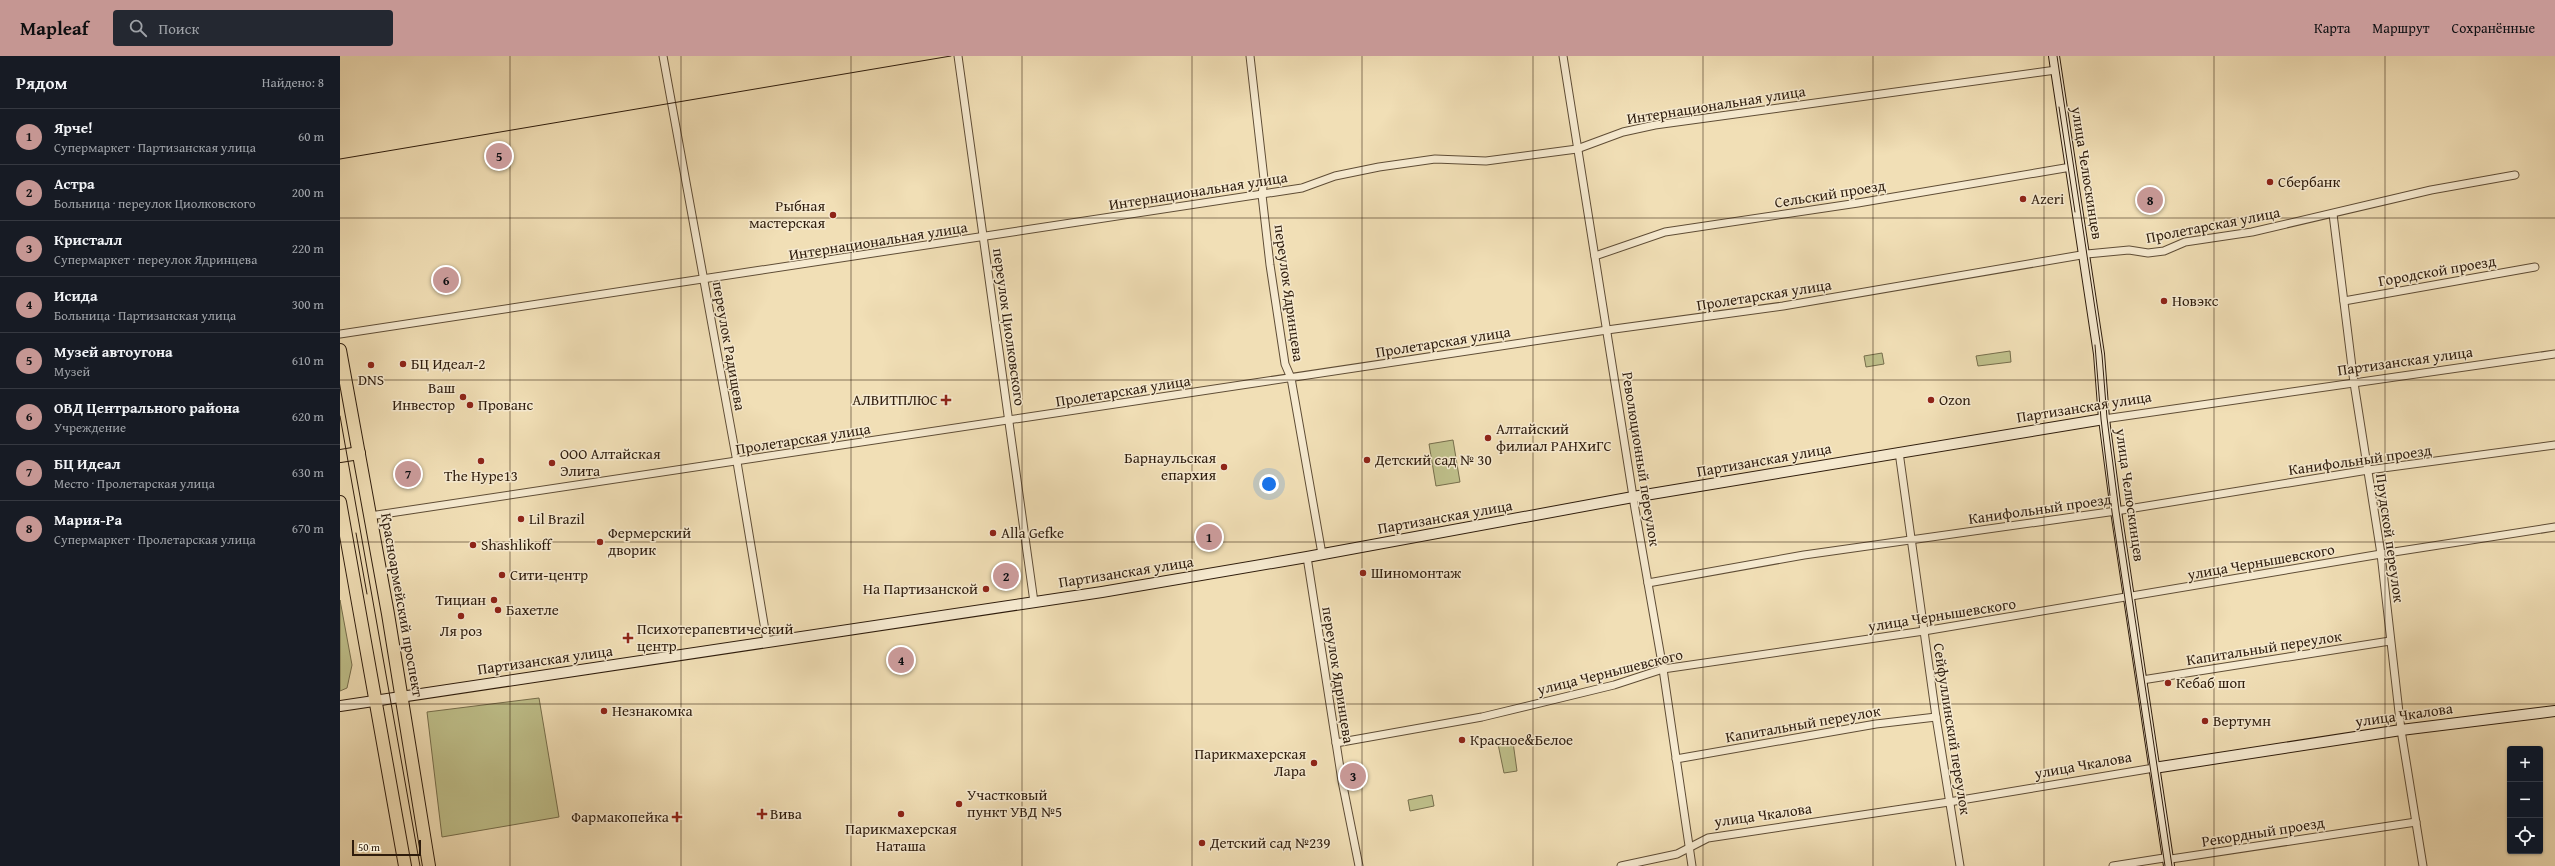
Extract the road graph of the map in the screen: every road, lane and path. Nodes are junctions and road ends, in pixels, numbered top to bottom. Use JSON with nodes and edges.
{"nodes":[{"id":1,"x":663,"y":56,"type":"edge"},
{"id":2,"x":958,"y":56,"type":"edge"},
{"id":3,"x":1250,"y":56,"type":"edge"},
{"id":4,"x":1563,"y":56,"type":"edge"},
{"id":5,"x":2054,"y":56,"type":"edge"},
{"id":6,"x":2056,"y":70,"type":"junction"},
{"id":7,"x":1577,"y":149,"type":"junction"},
{"id":8,"x":2071,"y":167,"type":"junction"},
{"id":9,"x":2515,"y":175,"type":"dead end"},
{"id":10,"x":1262,"y":195,"type":"junction"},
{"id":11,"x":2333,"y":214,"type":"junction"},
{"id":12,"x":983,"y":238,"type":"junction"},
{"id":13,"x":2084,"y":255,"type":"junction"},
{"id":14,"x":1595,"y":256,"type":"junction"},
{"id":15,"x":2535,"y":267,"type":"dead end"},
{"id":16,"x":704,"y":280,"type":"junction"},
{"id":17,"x":2344,"y":301,"type":"junction"},
{"id":18,"x":1607,"y":330,"type":"junction"},
{"id":19,"x":340,"y":334,"type":"edge"},
{"id":20,"x":340,"y":350,"type":"edge"},
{"id":21,"x":2555,"y":354,"type":"edge"},
{"id":22,"x":1291,"y":378,"type":"junction"},
{"id":23,"x":2354,"y":383,"type":"junction"},
{"id":24,"x":2104,"y":418,"type":"junction"},
{"id":25,"x":1009,"y":421,"type":"junction"},
{"id":26,"x":2555,"y":445,"type":"edge"},
{"id":27,"x":1899,"y":452,"type":"junction"},
{"id":28,"x":359,"y":453,"type":"junction"},
{"id":29,"x":340,"y":456,"type":"edge"},
{"id":30,"x":737,"y":462,"type":"junction"},
{"id":31,"x":2368,"y":470,"type":"junction"},
{"id":32,"x":1633,"y":497,"type":"junction"},
{"id":33,"x":340,"y":502,"type":"edge"},
{"id":34,"x":2116,"y":512,"type":"junction"},
{"id":35,"x":370,"y":516,"type":"junction"},
{"id":36,"x":342,"y":521,"type":"edge"},
{"id":37,"x":2555,"y":527,"type":"edge"},
{"id":38,"x":1910,"y":541,"type":"junction"},
{"id":39,"x":1322,"y":554,"type":"junction"},
{"id":40,"x":2381,"y":554,"type":"junction"},
{"id":41,"x":1307,"y":557,"type":"junction"},
{"id":42,"x":1648,"y":582,"type":"junction"},
{"id":43,"x":2130,"y":598,"type":"junction"},
{"id":44,"x":1034,"y":602,"type":"junction"},
{"id":45,"x":1924,"y":631,"type":"junction"},
{"id":46,"x":2390,"y":641,"type":"junction"},
{"id":47,"x":767,"y":642,"type":"junction"},
{"id":48,"x":1663,"y":669,"type":"junction"},
{"id":49,"x":2142,"y":680,"type":"junction"},
{"id":50,"x":402,"y":696,"type":"junction"},
{"id":51,"x":377,"y":700,"type":"junction"},
{"id":52,"x":340,"y":706,"type":"edge"},
{"id":53,"x":2555,"y":711,"type":"edge"},
{"id":54,"x":1936,"y":717,"type":"junction"},
{"id":55,"x":2401,"y":730,"type":"junction"},
{"id":56,"x":1336,"y":743,"type":"junction"},
{"id":57,"x":1676,"y":759,"type":"junction"},
{"id":58,"x":2154,"y":768,"type":"junction"},
{"id":59,"x":1949,"y":802,"type":"junction"},
{"id":60,"x":2416,"y":822,"type":"junction"},
{"id":61,"x":1689,"y":848,"type":"junction"},
{"id":62,"x":2168,"y":863,"type":"edge"},
{"id":63,"x":405,"y":866,"type":"edge"},
{"id":64,"x":429,"y":866,"type":"edge"},
{"id":65,"x":1359,"y":866,"type":"edge"},
{"id":66,"x":1621,"y":866,"type":"edge"},
{"id":67,"x":1692,"y":866,"type":"edge"},
{"id":68,"x":1960,"y":866,"type":"edge"},
{"id":69,"x":2114,"y":866,"type":"edge"},
{"id":70,"x":2423,"y":866,"type":"edge"}],
"edges":[{"from":1,"to":16,"type":"street","name":"переулок Радищева"},
{"from":2,"to":12,"type":"street","name":"переулок Циолковского"},
{"from":3,"to":10,"type":"street","name":"переулок Ядринцева"},
{"from":4,"to":7,"type":"street","name":"Революционный переулок"},
{"from":5,"to":6,"type":"main road","name":"улица Челюскинцев"},
{"from":6,"to":7,"type":"street","name":"Интернациональная улица"},
{"from":6,"to":8,"type":"main road","name":"улица Челюскинцев"},
{"from":7,"to":10,"type":"street","name":"Интернациональная улица"},
{"from":7,"to":14,"type":"street","name":"Революционный переулок"},
{"from":8,"to":13,"type":"main road","name":"улица Челюскинцев"},
{"from":8,"to":14,"type":"street","name":"Сельский проезд"},
{"from":9,"to":11,"type":"street","name":"Пролетарская улица"},
{"from":10,"to":12,"type":"street","name":"Интернациональная улица"},
{"from":10,"to":22,"type":"street","name":"переулок Ядринцева"},
{"from":11,"to":13,"type":"street","name":"Пролетарская улица"},
{"from":11,"to":17,"type":"street","name":"Прудской переулок"},
{"from":12,"to":16,"type":"street","name":"Интернациональная улица"},
{"from":12,"to":25,"type":"street","name":"переулок Циолковского"},
{"from":13,"to":18,"type":"street","name":"Пролетарская улица"},
{"from":13,"to":24,"type":"main road","name":"улица Челюскинцев"},
{"from":14,"to":18,"type":"street","name":"Революционный переулок"},
{"from":15,"to":17,"type":"street","name":"Городской проезд"},
{"from":16,"to":19,"type":"street","name":"Интернациональная улица"},
{"from":16,"to":30,"type":"street","name":"переулок Радищева"},
{"from":17,"to":23,"type":"street","name":"Прудской переулок"},
{"from":18,"to":22,"type":"street","name":"Пролетарская улица"},
{"from":18,"to":32,"type":"street","name":"Революционный переулок"},
{"from":20,"to":28,"type":"main road","name":"Красноармейский проспект"},
{"from":21,"to":23,"type":"street","name":"Партизанская улица"},
{"from":22,"to":25,"type":"street","name":"Пролетарская улица"},
{"from":22,"to":39,"type":"street","name":"переулок Ядринцева"},
{"from":23,"to":24,"type":"street","name":"Партизанская улица"},
{"from":23,"to":31,"type":"street","name":"Прудской переулок"},
{"from":24,"to":27,"type":"main road","name":"Партизанская улица"},
{"from":24,"to":34,"type":"main road","name":"улица Челюскинцев"},
{"from":25,"to":30,"type":"street","name":"Пролетарская улица"},
{"from":25,"to":44,"type":"street","name":"переулок Циолковского"},
{"from":26,"to":31,"type":"street","name":"Канифольный проезд"},
{"from":27,"to":32,"type":"main road","name":"Партизанская улица"},
{"from":27,"to":38,"type":"street","name":"Сейфуллинский переулок"},
{"from":28,"to":29,"type":"main road"},
{"from":28,"to":35,"type":"main road","name":"Красноармейский проспект"},
{"from":30,"to":35,"type":"street","name":"Пролетарская улица"},
{"from":30,"to":47,"type":"street","name":"переулок Радищева"},
{"from":31,"to":34,"type":"street","name":"Канифольный проезд"},
{"from":31,"to":40,"type":"street","name":"Прудской переулок"},
{"from":32,"to":39,"type":"main road","name":"Партизанская улица"},
{"from":32,"to":42,"type":"street","name":"Революционный переулок"},
{"from":33,"to":36,"type":"main road"},
{"from":34,"to":38,"type":"street","name":"Канифольный проезд"},
{"from":34,"to":43,"type":"main road","name":"улица Челюскинцев"},
{"from":35,"to":50,"type":"main road","name":"Красноармейский проспект"},
{"from":36,"to":51,"type":"main road"},
{"from":37,"to":40,"type":"street","name":"улица Чернышевского"},
{"from":38,"to":42,"type":"street","name":"Канифольный проезд"},
{"from":38,"to":45,"type":"street","name":"Сейфуллинский переулок"},
{"from":39,"to":41,"type":"main road","name":"Партизанская улица"},
{"from":40,"to":43,"type":"street","name":"улица Чернышевского"},
{"from":40,"to":46,"type":"street","name":"Прудской переулок"},
{"from":41,"to":44,"type":"main road","name":"Партизанская улица"},
{"from":41,"to":56,"type":"street","name":"переулок Ядринцева"},
{"from":42,"to":48,"type":"street","name":"Революционный переулок"},
{"from":43,"to":45,"type":"street","name":"улица Чернышевского"},
{"from":43,"to":49,"type":"main road","name":"улица Челюскинцев"},
{"from":44,"to":47,"type":"main road","name":"Партизанская улица"},
{"from":45,"to":48,"type":"street","name":"улица Чернышевского"},
{"from":45,"to":54,"type":"street","name":"Сейфуллинский переулок"},
{"from":46,"to":49,"type":"street","name":"Капитальный переулок"},
{"from":46,"to":55,"type":"street","name":"Прудской переулок"},
{"from":47,"to":50,"type":"main road","name":"Партизанская улица"},
{"from":48,"to":56,"type":"street","name":"улица Чернышевского"},
{"from":48,"to":57,"type":"street","name":"Революционный переулок"},
{"from":49,"to":58,"type":"main road","name":"улица Челюскинцев"},
{"from":50,"to":51,"type":"main road","name":"Партизанская улица"},
{"from":50,"to":64,"type":"main road","name":"Красноармейский проспект"},
{"from":51,"to":52,"type":"main road","name":"Партизанская улица"},
{"from":51,"to":63,"type":"main road"},
{"from":53,"to":55,"type":"main road","name":"улица Чкалова"},
{"from":54,"to":57,"type":"street","name":"Капитальный переулок"},
{"from":54,"to":59,"type":"street","name":"Сейфуллинский переулок"},
{"from":55,"to":58,"type":"main road","name":"улица Чкалова"},
{"from":55,"to":60,"type":"street","name":"Прудской переулок"},
{"from":56,"to":65,"type":"street","name":"переулок Ядринцева"},
{"from":57,"to":61,"type":"street","name":"Революционный переулок"},
{"from":58,"to":59,"type":"street","name":"улица Чкалова"},
{"from":58,"to":62,"type":"main road","name":"улица Челюскинцев"},
{"from":59,"to":61,"type":"street","name":"улица Чкалова"},
{"from":59,"to":68,"type":"street","name":"Сейфуллинский переулок"},
{"from":60,"to":62,"type":"street","name":"Рекордный проезд"},
{"from":60,"to":70,"type":"street","name":"Прудской переулок"},
{"from":61,"to":66,"type":"street","name":"улица Чкалова"},
{"from":61,"to":67,"type":"street","name":"Революционный переулок"},
{"from":62,"to":69,"type":"street","name":"Рекордный проезд"}]}
